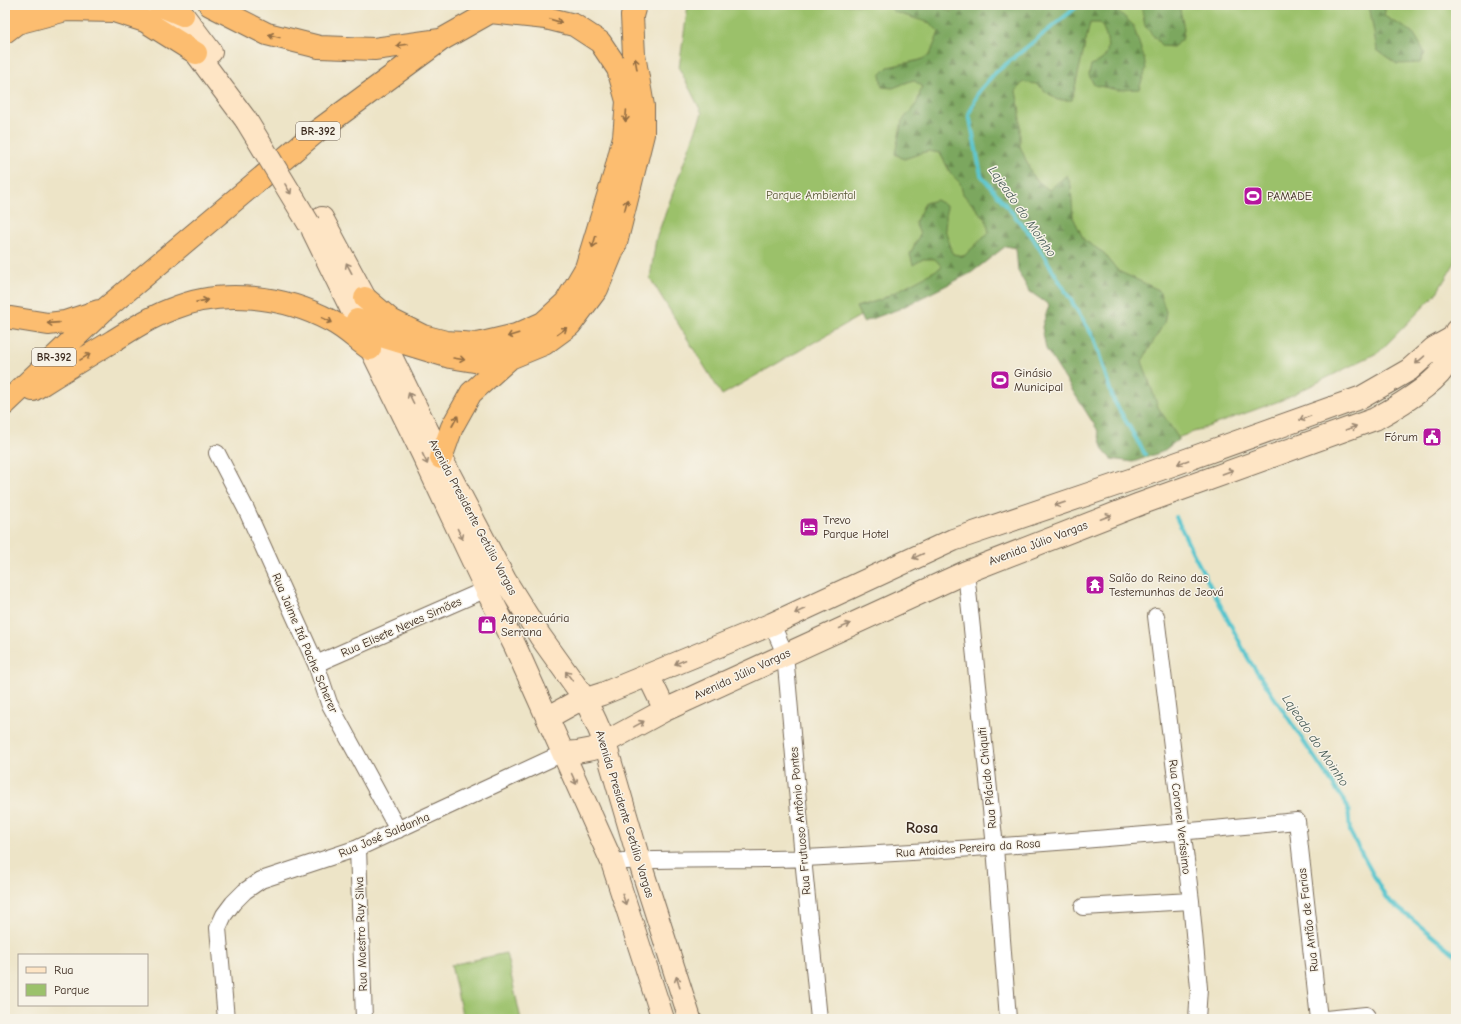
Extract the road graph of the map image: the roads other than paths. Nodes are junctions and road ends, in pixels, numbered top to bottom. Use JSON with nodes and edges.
{"nodes":[{"id":1,"x":20,"y":5,"type":"edge"},
{"id":2,"x":149,"y":5,"type":"edge"},
{"id":3,"x":159,"y":5,"type":"edge"},
{"id":4,"x":210,"y":5,"type":"edge"},
{"id":5,"x":634,"y":5,"type":"edge"},
{"id":6,"x":496,"y":9,"type":"edge"},
{"id":7,"x":178,"y":10,"type":"edge"},
{"id":8,"x":5,"y":11,"type":"edge"},
{"id":9,"x":5,"y":32,"type":"edge"},
{"id":10,"x":441,"y":40,"type":"junction"},
{"id":11,"x":196,"y":53,"type":"junction"},
{"id":12,"x":252,"y":117,"type":"junction"},
{"id":13,"x":316,"y":221,"type":"junction"},
{"id":14,"x":365,"y":298,"type":"junction"},
{"id":15,"x":104,"y":310,"type":"junction"},
{"id":16,"x":5,"y":317,"type":"edge"},
{"id":17,"x":1455,"y":338,"type":"edge"},
{"id":18,"x":376,"y":343,"type":"junction"},
{"id":19,"x":510,"y":358,"type":"junction"},
{"id":20,"x":5,"y":404,"type":"edge"},
{"id":21,"x":5,"y":408,"type":"edge"},
{"id":22,"x":217,"y":453,"type":"dead end"},
{"id":23,"x":441,"y":458,"type":"junction"},
{"id":24,"x":1134,"y":479,"type":"junction"},
{"id":25,"x":1140,"y":504,"type":"junction"},
{"id":26,"x":953,"y":540,"type":"junction"},
{"id":27,"x":966,"y":572,"type":"junction"},
{"id":28,"x":496,"y":585,"type":"junction"},
{"id":29,"x":1156,"y":616,"type":"dead end"},
{"id":30,"x":772,"y":624,"type":"junction"},
{"id":31,"x":540,"y":636,"type":"junction"},
{"id":32,"x":515,"y":646,"type":"junction"},
{"id":33,"x":785,"y":654,"type":"junction"},
{"id":34,"x":316,"y":664,"type":"junction"},
{"id":35,"x":648,"y":675,"type":"junction"},
{"id":36,"x":585,"y":699,"type":"junction"},
{"id":37,"x":665,"y":710,"type":"junction"},
{"id":38,"x":547,"y":718,"type":"junction"},
{"id":39,"x":605,"y":743,"type":"junction"},
{"id":40,"x":563,"y":753,"type":"junction"},
{"id":41,"x":625,"y":811,"type":"junction"},
{"id":42,"x":594,"y":822,"type":"junction"},
{"id":43,"x":1296,"y":822,"type":"joint"},
{"id":44,"x":398,"y":830,"type":"junction"},
{"id":45,"x":1182,"y":832,"type":"junction"},
{"id":46,"x":995,"y":846,"type":"junction"},
{"id":47,"x":358,"y":848,"type":"junction"},
{"id":48,"x":803,"y":858,"type":"junction"},
{"id":49,"x":639,"y":860,"type":"junction"},
{"id":50,"x":612,"y":862,"type":"junction"},
{"id":51,"x":1191,"y":901,"type":"junction"},
{"id":52,"x":1083,"y":907,"type":"dead end"},
{"id":53,"x":1367,"y":1017,"type":"edge"},
{"id":54,"x":226,"y":1019,"type":"edge"},
{"id":55,"x":364,"y":1019,"type":"edge"},
{"id":56,"x":663,"y":1019,"type":"edge"},
{"id":57,"x":690,"y":1019,"type":"edge"},
{"id":58,"x":819,"y":1019,"type":"edge"},
{"id":59,"x":1008,"y":1019,"type":"edge"},
{"id":60,"x":1197,"y":1019,"type":"edge"},
{"id":61,"x":1319,"y":1019,"type":"edge"},
{"id":62,"x":1326,"y":1019,"type":"edge"}],
"edges":[{"from":1,"to":8,"type":"highway"},
{"from":2,"to":11,"type":"main road"},
{"from":3,"to":7,"type":"highway"},
{"from":10,"to":4,"type":"highway","one_way":true},
{"from":19,"to":5,"type":"highway","one_way":true},
{"from":6,"to":10,"type":"highway","number":"BR-392"},
{"from":6,"to":14,"type":"highway","one_way":true},
{"from":7,"to":12,"type":"main road"},
{"from":9,"to":11,"type":"highway"},
{"from":10,"to":15,"type":"highway","number":"BR-392"},
{"from":11,"to":12,"type":"main road"},
{"from":12,"to":13,"type":"main road","bridge":true},
{"from":14,"to":13,"type":"main road","name":"Avenida Presidente Getúlio Vargas","one_way":true},
{"from":13,"to":18,"type":"main road","name":"Avenida Presidente Getúlio Vargas"},
{"from":14,"to":18,"type":"main road","name":"Avenida Presidente Getúlio Vargas"},
{"from":15,"to":16,"type":"highway","one_way":true},
{"from":15,"to":20,"type":"highway","number":"BR-392"},
{"from":17,"to":24,"type":"main road","name":"Avenida Júlio Vargas","one_way":true},
{"from":25,"to":17,"type":"main road","name":"Avenida Júlio Vargas","one_way":true},
{"from":18,"to":19,"type":"highway","one_way":true},
{"from":21,"to":18,"type":"highway","one_way":true},
{"from":23,"to":18,"type":"main road","name":"Avenida Presidente Getúlio Vargas","one_way":true},
{"from":18,"to":28,"type":"main road","name":"Avenida Presidente Getúlio Vargas","one_way":true},
{"from":23,"to":19,"type":"highway","one_way":true},
{"from":22,"to":34,"type":"street","name":"Rua Jaime Itá Pache Scherer"},
{"from":23,"to":28,"type":"main road","name":"Avenida Presidente Getúlio Vargas"},
{"from":24,"to":25,"type":"main road"},
{"from":24,"to":26,"type":"main road","name":"Avenida Júlio Vargas","one_way":true},
{"from":27,"to":25,"type":"main road","name":"Avenida Júlio Vargas","one_way":true},
{"from":26,"to":27,"type":"main road","name":"Rua Plácido Chiquiti"},
{"from":26,"to":30,"type":"main road","name":"Avenida Júlio Vargas","one_way":true},
{"from":33,"to":27,"type":"main road","name":"Avenida Júlio Vargas","one_way":true},
{"from":27,"to":46,"type":"street","name":"Rua Plácido Chiquiti"},
{"from":28,"to":31,"type":"main road","name":"Avenida Presidente Getúlio Vargas"},
{"from":28,"to":32,"type":"main road","name":"Avenida Presidente Getúlio Vargas"},
{"from":28,"to":34,"type":"street","name":"Rua Elisete Neves Simões"},
{"from":29,"to":45,"type":"street","name":"Rua Coronel Veríssimo"},
{"from":30,"to":33,"type":"street","name":"Rua Frutuoso Antônio Pontes"},
{"from":30,"to":35,"type":"main road","name":"Avenida Júlio Vargas","one_way":true},
{"from":31,"to":32,"type":"main road"},
{"from":36,"to":31,"type":"main road","name":"Avenida Presidente Getúlio Vargas","one_way":true},
{"from":32,"to":38,"type":"main road","name":"Avenida Presidente Getúlio Vargas"},
{"from":33,"to":37,"type":"main road","name":"Avenida Júlio Vargas"},
{"from":33,"to":48,"type":"street","name":"Rua Frutuoso Antônio Pontes"},
{"from":34,"to":44,"type":"street","name":"Rua Jaime Itá Pache Scherer"},
{"from":35,"to":36,"type":"main road","name":"Avenida Júlio Vargas"},
{"from":35,"to":37,"type":"main road"},
{"from":36,"to":38,"type":"main road","name":"Avenida Júlio Vargas"},
{"from":36,"to":39,"type":"main road","name":"Avenida Presidente Getúlio Vargas"},
{"from":39,"to":37,"type":"main road","name":"Avenida Júlio Vargas","one_way":true},
{"from":38,"to":40,"type":"main road","name":"Avenida Presidente Getúlio Vargas"},
{"from":39,"to":40,"type":"main road","name":"Avenida Júlio Vargas"},
{"from":39,"to":41,"type":"main road","name":"Avenida Presidente Getúlio Vargas"},
{"from":40,"to":42,"type":"main road","name":"Avenida Presidente Getúlio Vargas","one_way":true},
{"from":40,"to":44,"type":"street","name":"Rua José Saldanha"},
{"from":41,"to":42,"type":"main road"},
{"from":41,"to":49,"type":"main road","name":"Avenida Presidente Getúlio Vargas"},
{"from":42,"to":50,"type":"main road","name":"Avenida Presidente Getúlio Vargas"},
{"from":43,"to":45,"type":"street","name":"Rua Ataides Pereira da Rosa"},
{"from":43,"to":61,"type":"street","name":"Rua Antão de Farias"},
{"from":44,"to":47,"type":"street","name":"Rua José Saldanha"},
{"from":45,"to":46,"type":"street","name":"Rua Ataides Pereira da Rosa"},
{"from":45,"to":51,"type":"street","name":"Rua Coronel Veríssimo"},
{"from":46,"to":48,"type":"street","name":"Rua Ataides Pereira da Rosa"},
{"from":46,"to":59,"type":"street","name":"Rua Plácido Chiquiti"},
{"from":47,"to":54,"type":"street","name":"Rua José Saldanha"},
{"from":47,"to":55,"type":"street","name":"Rua Maestro Ruy Silva"},
{"from":48,"to":49,"type":"street","name":"Rua Ataides Pereira da Rosa"},
{"from":48,"to":58,"type":"street","name":"Rua Frutuoso Antônio Pontes"},
{"from":49,"to":50,"type":"street","name":"Rua Ataides Pereira da Rosa"},
{"from":57,"to":49,"type":"main road","name":"Avenida Presidente Getúlio Vargas","one_way":true},
{"from":50,"to":56,"type":"main road","name":"Avenida Presidente Getúlio Vargas","one_way":true},
{"from":51,"to":52,"type":"street"},
{"from":51,"to":60,"type":"street","name":"Rua Coronel Veríssimo"},
{"from":53,"to":62,"type":"street"}]}
